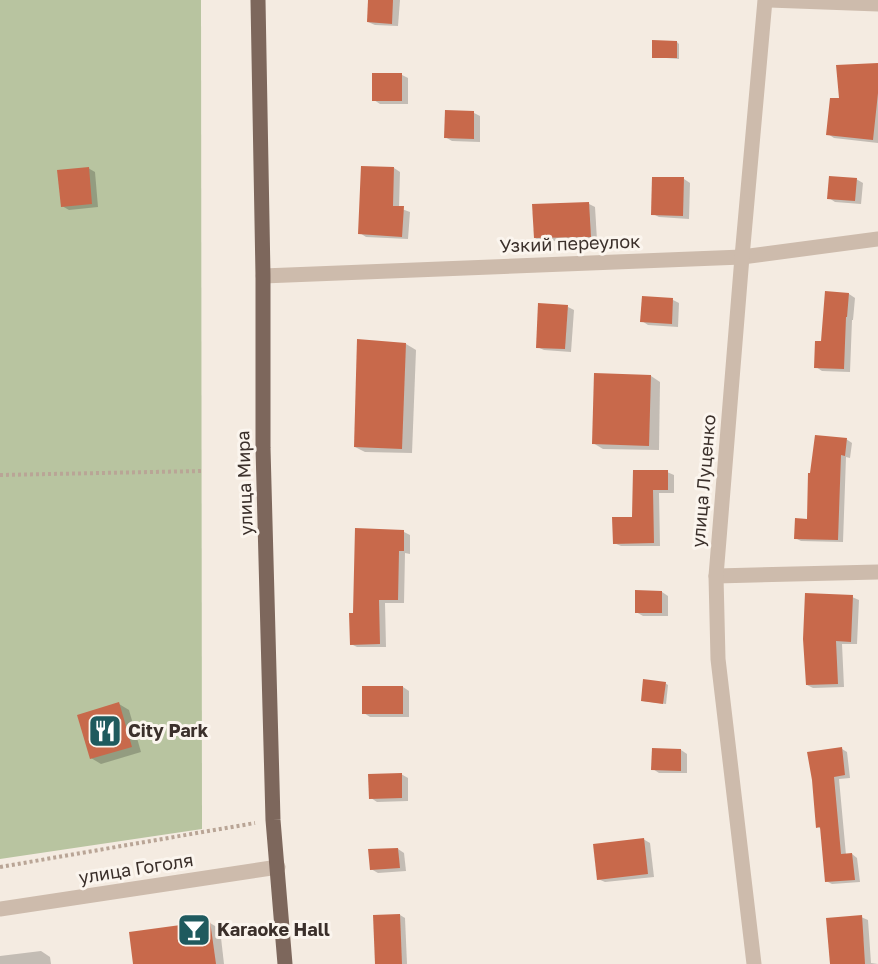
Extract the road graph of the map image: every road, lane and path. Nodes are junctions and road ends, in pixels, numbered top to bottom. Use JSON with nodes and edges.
{"nodes":[{"id":1,"x":258,"y":0,"type":"edge"},
{"id":2,"x":767,"y":0,"type":"edge"},
{"id":3,"x":878,"y":4,"type":"edge"},
{"id":4,"x":878,"y":239,"type":"edge"},
{"id":5,"x":742,"y":257,"type":"junction"},
{"id":6,"x":263,"y":276,"type":"junction"},
{"id":7,"x":202,"y":471,"type":"dead end"},
{"id":8,"x":0,"y":475,"type":"edge"},
{"id":9,"x":878,"y":572,"type":"edge"},
{"id":10,"x":716,"y":576,"type":"junction"},
{"id":11,"x":273,"y":820,"type":"junction"},
{"id":12,"x":0,"y":867,"type":"edge"},
{"id":13,"x":278,"y":867,"type":"junction"},
{"id":14,"x":0,"y":909,"type":"edge"},
{"id":15,"x":285,"y":964,"type":"edge"},
{"id":16,"x":754,"y":964,"type":"edge"}],
"edges":[{"from":1,"to":6,"type":"main road","name":"улица Мира"},
{"from":2,"to":3,"type":"street"},
{"from":2,"to":5,"type":"street","name":"улица Луценко"},
{"from":4,"to":5,"type":"street","name":"Узкий переулок"},
{"from":5,"to":6,"type":"street","name":"Узкий переулок"},
{"from":5,"to":10,"type":"street","name":"улица Луценко"},
{"from":6,"to":11,"type":"main road","name":"улица Мира"},
{"from":7,"to":8,"type":"path"},
{"from":9,"to":10,"type":"street"},
{"from":10,"to":16,"type":"street","name":"улица Луценко"},
{"from":11,"to":12,"type":"path"},
{"from":11,"to":13,"type":"main road","name":"улица Мира"},
{"from":13,"to":14,"type":"street","name":"улица Гоголя"},
{"from":13,"to":15,"type":"main road","name":"улица Мира"}]}
